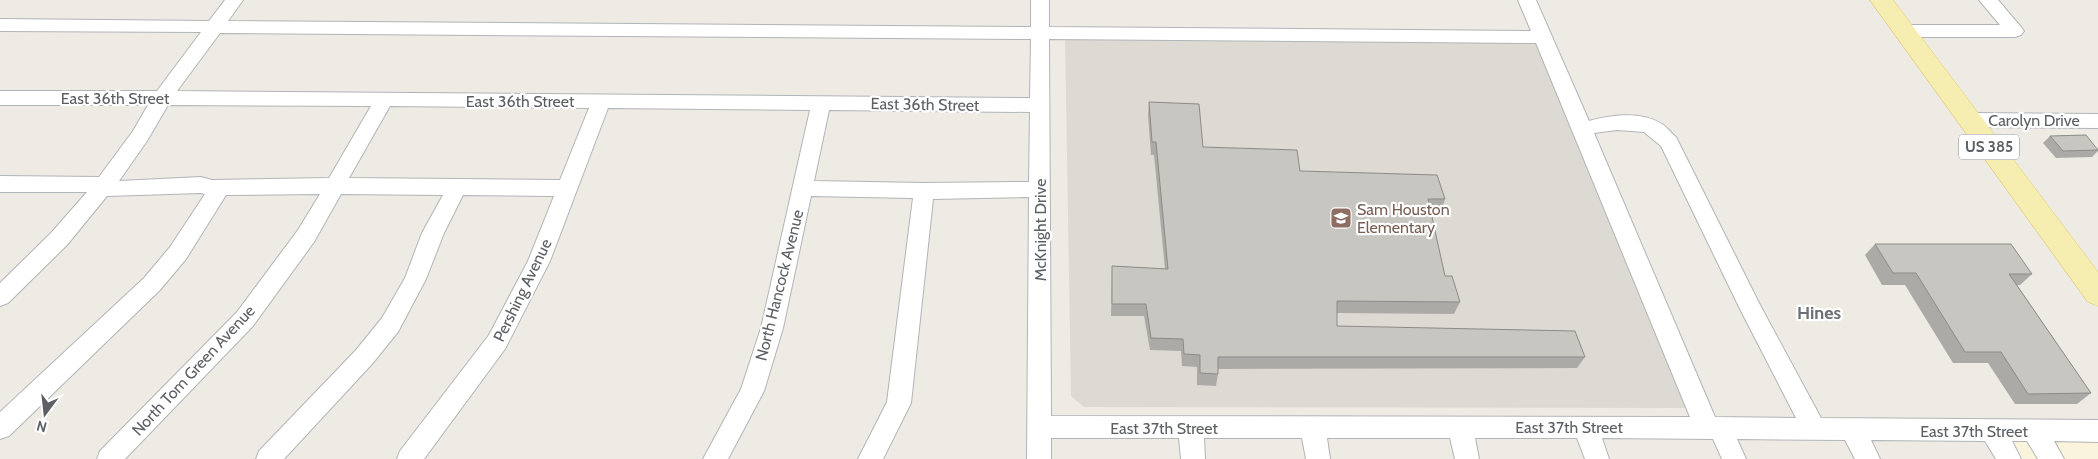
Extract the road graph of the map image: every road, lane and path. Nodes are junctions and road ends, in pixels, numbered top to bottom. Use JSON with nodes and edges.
{"nodes":[{"id":1,"x":234,"y":0,"type":"edge"},
{"id":2,"x":1040,"y":0,"type":"edge"},
{"id":3,"x":1527,"y":0,"type":"edge"},
{"id":4,"x":1881,"y":0,"type":"edge"},
{"id":5,"x":1988,"y":0,"type":"edge"},
{"id":6,"x":0,"y":25,"type":"edge"},
{"id":7,"x":216,"y":25,"type":"junction"},
{"id":8,"x":1903,"y":31,"type":"junction"},
{"id":9,"x":1040,"y":34,"type":"junction"},
{"id":10,"x":1542,"y":37,"type":"junction"},
{"id":11,"x":0,"y":98,"type":"edge"},
{"id":12,"x":162,"y":98,"type":"junction"},
{"id":13,"x":384,"y":100,"type":"junction"},
{"id":14,"x":601,"y":102,"type":"junction"},
{"id":15,"x":821,"y":103,"type":"junction"},
{"id":16,"x":1040,"y":105,"type":"junction"},
{"id":17,"x":1969,"y":120,"type":"junction"},
{"id":18,"x":2098,"y":121,"type":"edge"},
{"id":19,"x":1584,"y":130,"type":"junction"},
{"id":20,"x":0,"y":184,"type":"edge"},
{"id":21,"x":334,"y":186,"type":"junction"},
{"id":22,"x":103,"y":187,"type":"junction"},
{"id":23,"x":457,"y":187,"type":"junction"},
{"id":24,"x":211,"y":188,"type":"junction"},
{"id":25,"x":567,"y":188,"type":"junction"},
{"id":26,"x":802,"y":188,"type":"junction"},
{"id":27,"x":1040,"y":189,"type":"junction"},
{"id":28,"x":924,"y":192,"type":"junction"},
{"id":29,"x":2098,"y":294,"type":"edge"},
{"id":30,"x":0,"y":297,"type":"edge"},
{"id":31,"x":1586,"y":426,"type":"junction"},
{"id":32,"x":1040,"y":427,"type":"junction"},
{"id":33,"x":1460,"y":427,"type":"junction"},
{"id":34,"x":0,"y":428,"type":"edge"},
{"id":35,"x":1191,"y":428,"type":"junction"},
{"id":36,"x":1313,"y":428,"type":"junction"},
{"id":37,"x":1714,"y":428,"type":"junction"},
{"id":38,"x":1814,"y":430,"type":"junction"},
{"id":39,"x":1853,"y":430,"type":"junction"},
{"id":40,"x":1992,"y":431,"type":"junction"},
{"id":41,"x":2034,"y":431,"type":"junction"},
{"id":42,"x":2098,"y":431,"type":"edge"},
{"id":43,"x":110,"y":459,"type":"edge"},
{"id":44,"x":268,"y":459,"type":"edge"},
{"id":45,"x":409,"y":459,"type":"edge"},
{"id":46,"x":715,"y":459,"type":"edge"},
{"id":47,"x":870,"y":459,"type":"edge"},
{"id":48,"x":1039,"y":459,"type":"edge"},
{"id":49,"x":1193,"y":459,"type":"edge"},
{"id":50,"x":1318,"y":459,"type":"edge"},
{"id":51,"x":1467,"y":459,"type":"edge"},
{"id":52,"x":1597,"y":459,"type":"edge"},
{"id":53,"x":1734,"y":459,"type":"edge"},
{"id":54,"x":1868,"y":459,"type":"edge"},
{"id":55,"x":2008,"y":459,"type":"edge"},
{"id":56,"x":2052,"y":459,"type":"edge"}],
"edges":[{"from":1,"to":7,"type":"street"},
{"from":2,"to":9,"type":"street","name":"McKnight Drive"},
{"from":3,"to":10,"type":"street"},
{"from":4,"to":8,"type":"main road","number":"US 385"},
{"from":5,"to":8,"type":"street"},
{"from":6,"to":7,"type":"street"},
{"from":7,"to":9,"type":"street"},
{"from":7,"to":12,"type":"street"},
{"from":8,"to":17,"type":"main road","number":"US 385"},
{"from":9,"to":10,"type":"street"},
{"from":9,"to":16,"type":"street","name":"McKnight Drive"},
{"from":10,"to":19,"type":"street"},
{"from":11,"to":12,"type":"street","name":"East 36th Street"},
{"from":12,"to":13,"type":"street","name":"East 36th Street"},
{"from":12,"to":22,"type":"street"},
{"from":13,"to":14,"type":"street","name":"East 36th Street"},
{"from":13,"to":21,"type":"street","name":"North Tom Green Avenue"},
{"from":14,"to":15,"type":"street","name":"East 36th Street"},
{"from":14,"to":25,"type":"street","name":"Pershing Avenue"},
{"from":15,"to":16,"type":"street","name":"East 36th Street"},
{"from":15,"to":26,"type":"street","name":"North Hancock Avenue"},
{"from":16,"to":27,"type":"street","name":"McKnight Drive"},
{"from":17,"to":18,"type":"street","name":"Carolyn Drive"},
{"from":17,"to":29,"type":"main road","number":"US 385"},
{"from":19,"to":37,"type":"street"},
{"from":19,"to":38,"type":"street"},
{"from":20,"to":22,"type":"street"},
{"from":21,"to":23,"type":"street"},
{"from":21,"to":24,"type":"street"},
{"from":21,"to":43,"type":"street","name":"North Tom Green Avenue"},
{"from":22,"to":24,"type":"street"},
{"from":22,"to":30,"type":"street"},
{"from":23,"to":25,"type":"street"},
{"from":23,"to":44,"type":"street"},
{"from":24,"to":34,"type":"street"},
{"from":25,"to":45,"type":"street","name":"Pershing Avenue"},
{"from":26,"to":28,"type":"street"},
{"from":26,"to":46,"type":"street","name":"North Hancock Avenue"},
{"from":27,"to":28,"type":"street"},
{"from":27,"to":32,"type":"street","name":"McKnight Drive"},
{"from":28,"to":47,"type":"street"},
{"from":31,"to":33,"type":"street","name":"East 37th Street"},
{"from":31,"to":37,"type":"street","name":"East 37th Street"},
{"from":31,"to":52,"type":"street"},
{"from":32,"to":35,"type":"street","name":"East 37th Street"},
{"from":32,"to":48,"type":"street","name":"McKnight Drive"},
{"from":33,"to":36,"type":"street","name":"East 37th Street"},
{"from":33,"to":51,"type":"street"},
{"from":35,"to":36,"type":"street","name":"East 37th Street"},
{"from":35,"to":49,"type":"street"},
{"from":36,"to":50,"type":"street"},
{"from":37,"to":38,"type":"street","name":"East 37th Street"},
{"from":37,"to":53,"type":"street"},
{"from":38,"to":39,"type":"street","name":"East 37th Street"},
{"from":39,"to":40,"type":"street","name":"East 37th Street"},
{"from":39,"to":54,"type":"street"},
{"from":40,"to":41,"type":"street","name":"East 37th Street"},
{"from":40,"to":55,"type":"street"},
{"from":41,"to":42,"type":"street","name":"East 37th Street"},
{"from":41,"to":56,"type":"street"}]}
